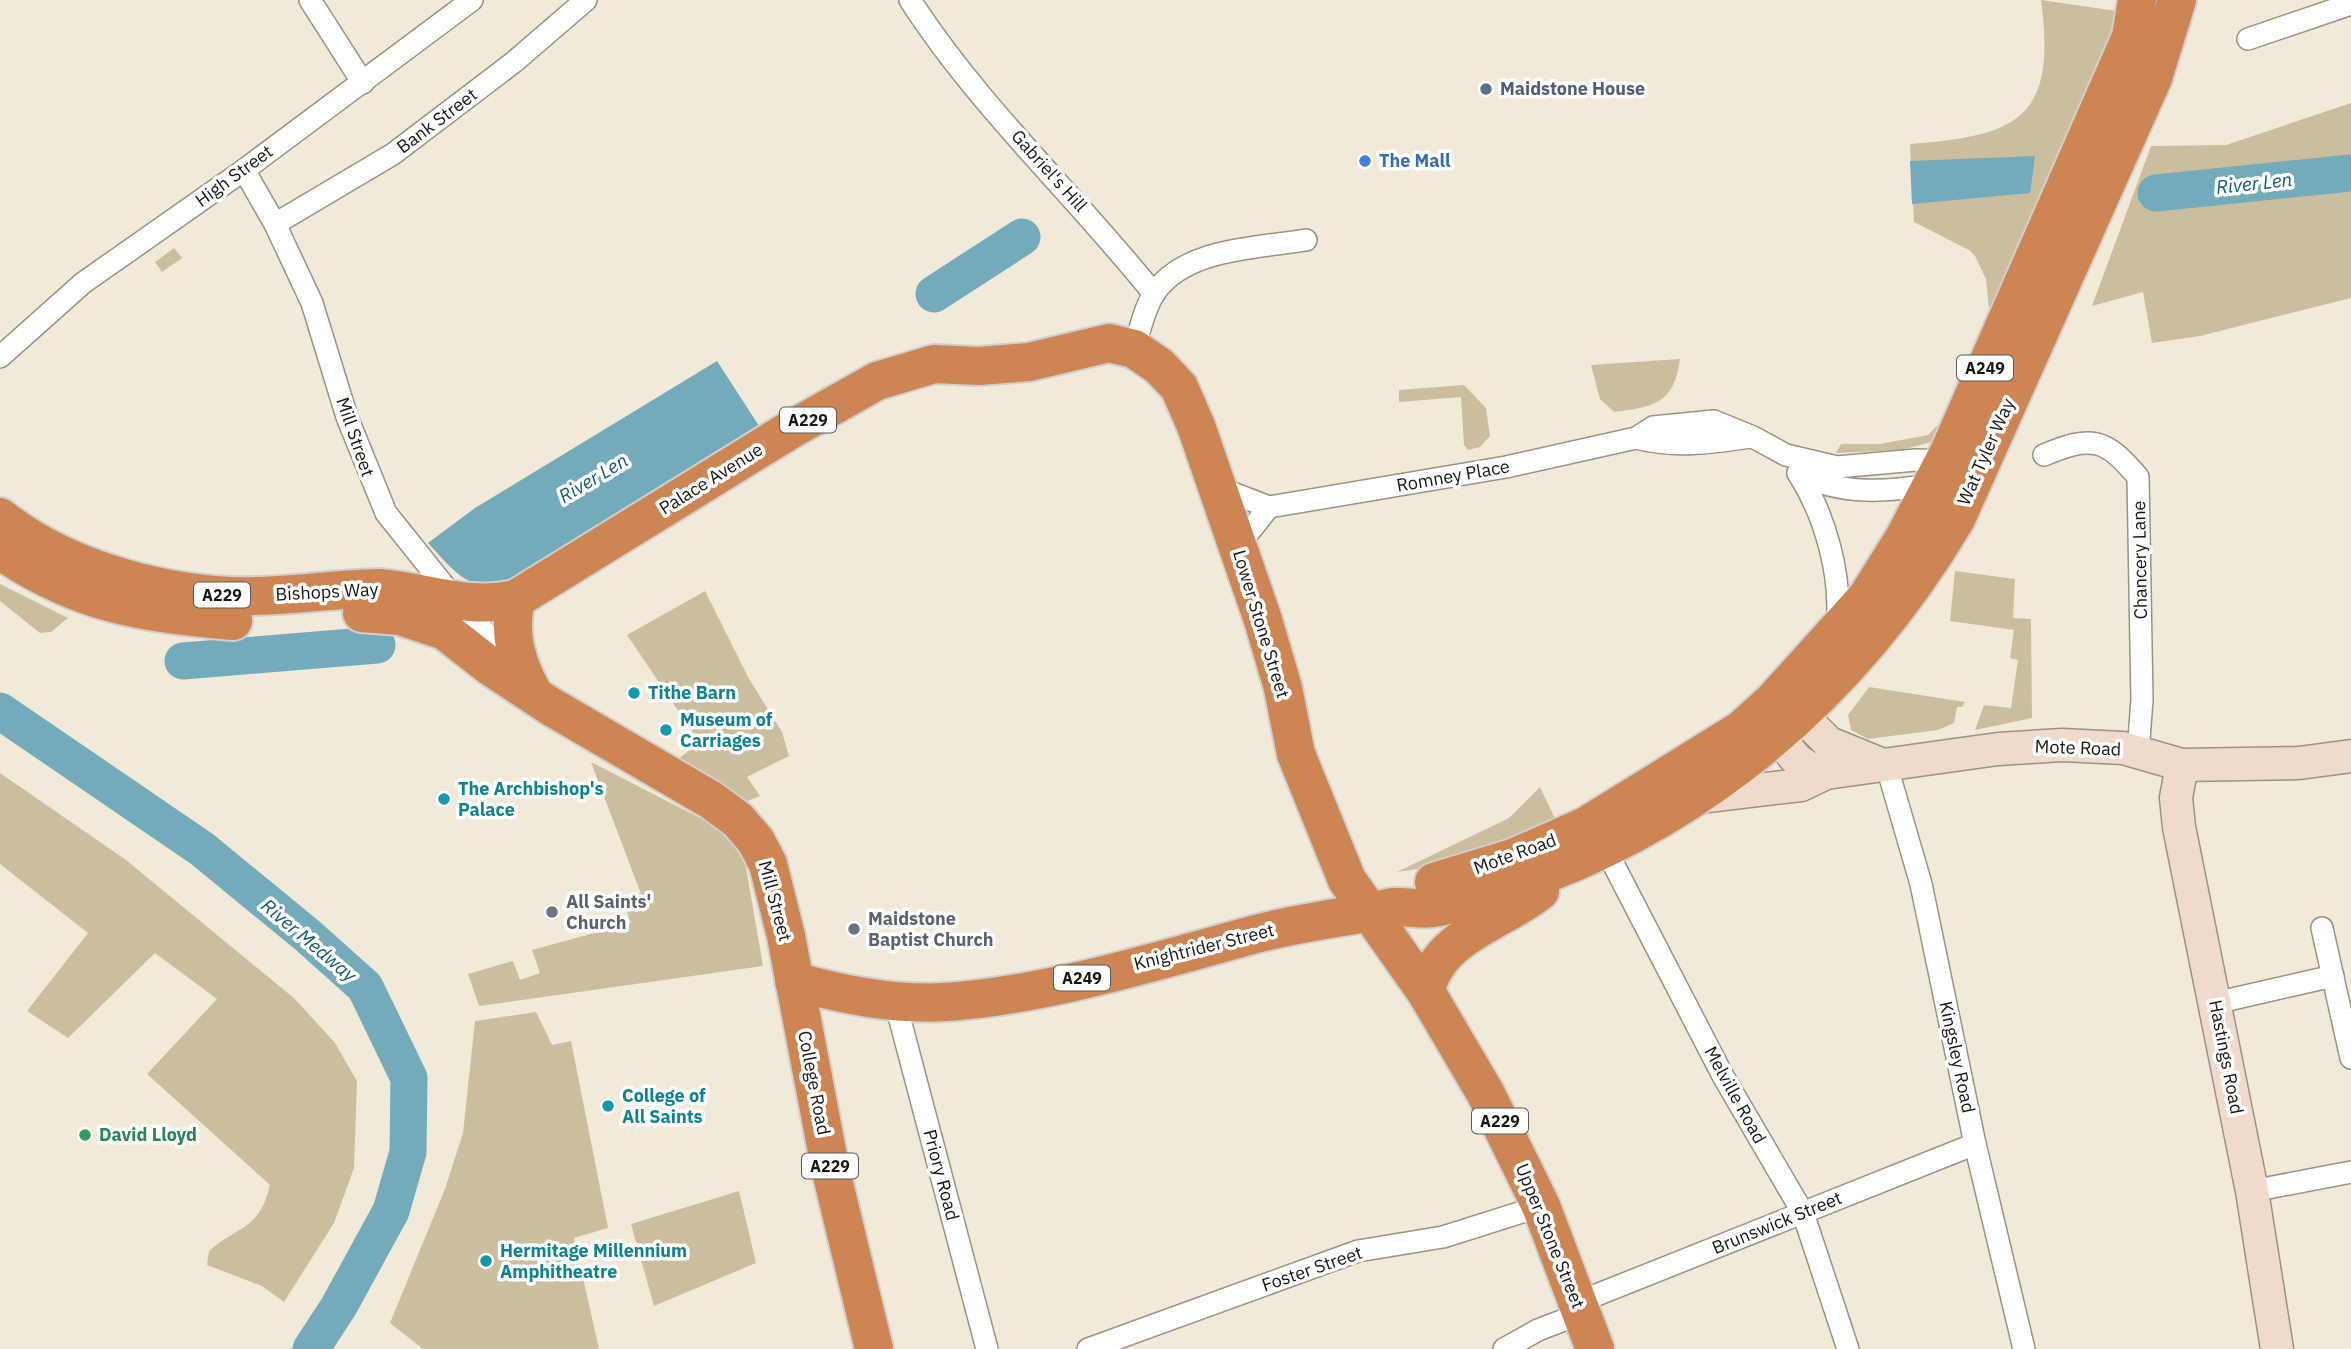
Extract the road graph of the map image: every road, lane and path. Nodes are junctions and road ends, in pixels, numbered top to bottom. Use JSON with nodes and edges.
{"nodes":[{"id":1,"x":310,"y":0,"type":"edge"},
{"id":2,"x":472,"y":0,"type":"edge"},
{"id":3,"x":586,"y":0,"type":"edge"},
{"id":4,"x":910,"y":0,"type":"edge"},
{"id":5,"x":2137,"y":0,"type":"edge"},
{"id":6,"x":2177,"y":0,"type":"edge"},
{"id":7,"x":2351,"y":4,"type":"edge"},
{"id":8,"x":2248,"y":39,"type":"dead end"},
{"id":9,"x":363,"y":83,"type":"junction"},
{"id":10,"x":244,"y":170,"type":"junction"},
{"id":11,"x":275,"y":224,"type":"junction"},
{"id":12,"x":1306,"y":240,"type":"dead end"},
{"id":13,"x":1154,"y":294,"type":"junction"},
{"id":14,"x":1134,"y":349,"type":"junction"},
{"id":15,"x":0,"y":357,"type":"edge"},
{"id":16,"x":1753,"y":437,"type":"junction"},
{"id":17,"x":1636,"y":438,"type":"junction"},
{"id":18,"x":2044,"y":455,"type":"dead end"},
{"id":19,"x":1792,"y":464,"type":"junction"},
{"id":20,"x":1943,"y":466,"type":"junction"},
{"id":21,"x":1217,"y":487,"type":"junction"},
{"id":22,"x":1269,"y":507,"type":"junction"},
{"id":23,"x":0,"y":517,"type":"edge"},
{"id":24,"x":1238,"y":547,"type":"junction"},
{"id":25,"x":0,"y":550,"type":"edge"},
{"id":26,"x":516,"y":599,"type":"junction"},
{"id":27,"x":458,"y":603,"type":"junction"},
{"id":28,"x":1836,"y":631,"type":"junction"},
{"id":29,"x":527,"y":682,"type":"junction"},
{"id":30,"x":1786,"y":717,"type":"junction"},
{"id":31,"x":2138,"y":752,"type":"junction"},
{"id":32,"x":2351,"y":756,"type":"edge"},
{"id":33,"x":2182,"y":765,"type":"junction"},
{"id":34,"x":1887,"y":767,"type":"junction"},
{"id":35,"x":1825,"y":773,"type":"junction"},
{"id":36,"x":1699,"y":797,"type":"junction"},
{"id":37,"x":1605,"y":848,"type":"junction"},
{"id":38,"x":1572,"y":866,"type":"junction"},
{"id":39,"x":1381,"y":910,"type":"junction"},
{"id":40,"x":2322,"y":928,"type":"dead end"},
{"id":41,"x":2333,"y":976,"type":"junction"},
{"id":42,"x":794,"y":981,"type":"junction"},
{"id":43,"x":1426,"y":992,"type":"junction"},
{"id":44,"x":895,"y":1001,"type":"junction"},
{"id":45,"x":2215,"y":1003,"type":"junction"},
{"id":46,"x":2351,"y":1058,"type":"edge"},
{"id":47,"x":1975,"y":1144,"type":"junction"},
{"id":48,"x":2351,"y":1172,"type":"edge"},
{"id":49,"x":2252,"y":1192,"type":"junction"},
{"id":50,"x":1541,"y":1206,"type":"junction"},
{"id":51,"x":1802,"y":1213,"type":"junction"},
{"id":52,"x":1580,"y":1308,"type":"junction"},
{"id":53,"x":874,"y":1349,"type":"edge"},
{"id":54,"x":988,"y":1349,"type":"edge"},
{"id":55,"x":1088,"y":1349,"type":"edge"},
{"id":56,"x":1504,"y":1349,"type":"edge"},
{"id":57,"x":1595,"y":1349,"type":"edge"},
{"id":58,"x":1848,"y":1349,"type":"edge"},
{"id":59,"x":2024,"y":1349,"type":"edge"},
{"id":60,"x":2277,"y":1349,"type":"edge"}],
"edges":[{"from":1,"to":9,"type":"street"},
{"from":2,"to":9,"type":"street","name":"High Street"},
{"from":3,"to":11,"type":"street","name":"Bank Street"},
{"from":4,"to":13,"type":"street","name":"Gabriel's Hill"},
{"from":5,"to":20,"type":"highway","name":"Wat Tyler Way","number":"A249"},
{"from":6,"to":20,"type":"highway","name":"Wat Tyler Way","number":"A249"},
{"from":7,"to":8,"type":"street"},
{"from":9,"to":10,"type":"street","name":"High Street"},
{"from":10,"to":11,"type":"street","name":"Mill Street"},
{"from":10,"to":15,"type":"street","name":"High Street"},
{"from":11,"to":27,"type":"street","name":"Mill Street"},
{"from":12,"to":13,"type":"street"},
{"from":13,"to":14,"type":"street"},
{"from":14,"to":21,"type":"highway","name":"Lower Stone Street","number":"A229"},
{"from":14,"to":26,"type":"highway","name":"Palace Avenue","number":"A229"},
{"from":16,"to":17,"type":"street","name":"Romney Place"},
{"from":16,"to":17,"type":"street","name":"Romney Place"},
{"from":16,"to":19,"type":"street","name":"Romney Place"},
{"from":17,"to":22,"type":"street","name":"Romney Place"},
{"from":18,"to":31,"type":"street","name":"Chancery Lane"},
{"from":19,"to":20,"type":"street","name":"Romney Place"},
{"from":19,"to":20,"type":"street","name":"Romney Place"},
{"from":19,"to":28,"type":"street"},
{"from":20,"to":28,"type":"highway","name":"Wat Tyler Way","number":"A249"},
{"from":20,"to":30,"type":"highway","name":"Wat Tyler Way","number":"A249"},
{"from":21,"to":22,"type":"street"},
{"from":21,"to":24,"type":"highway","name":"Lower Stone Street","number":"A229"},
{"from":22,"to":24,"type":"street"},
{"from":23,"to":27,"type":"highway","name":"Bishops Way","number":"A229"},
{"from":24,"to":39,"type":"highway","name":"Lower Stone Street","number":"A229"},
{"from":25,"to":29,"type":"highway","name":"Bishops Way","number":"A229"},
{"from":26,"to":27,"type":"highway","name":"Palace Avenue","number":"A229"},
{"from":26,"to":29,"type":"highway"},
{"from":27,"to":29,"type":"street","name":"Mill Street"},
{"from":28,"to":30,"type":"highway","name":"Wat Tyler Way","number":"A249"},
{"from":29,"to":42,"type":"highway","name":"Mill Street","number":"A229"},
{"from":30,"to":34,"type":"street"},
{"from":30,"to":35,"type":"street"},
{"from":30,"to":36,"type":"highway","name":"Mote Road","number":"A249"},
{"from":30,"to":39,"type":"highway","name":"Mote Road","number":"A249"},
{"from":31,"to":33,"type":"street","name":"Mote Road"},
{"from":31,"to":34,"type":"street","name":"Mote Road"},
{"from":32,"to":33,"type":"street","name":"Mote Road"},
{"from":33,"to":45,"type":"street","name":"Hastings Road"},
{"from":34,"to":35,"type":"street","name":"Mote Road"},
{"from":34,"to":47,"type":"street","name":"Kingsley Road"},
{"from":35,"to":36,"type":"street","name":"Mote Road"},
{"from":36,"to":37,"type":"highway","name":"Mote Road","number":"A249"},
{"from":37,"to":38,"type":"highway","name":"Mote Road","number":"A249"},
{"from":37,"to":51,"type":"street","name":"Melville Road"},
{"from":38,"to":39,"type":"highway","name":"Mote Road","number":"A249"},
{"from":38,"to":43,"type":"highway","number":"A249"},
{"from":39,"to":43,"type":"highway","name":"Upper Stone Street","number":"A229"},
{"from":39,"to":44,"type":"highway","name":"Knightrider Street","number":"A249"},
{"from":40,"to":41,"type":"street"},
{"from":41,"to":45,"type":"street"},
{"from":41,"to":46,"type":"street"},
{"from":42,"to":44,"type":"highway","name":"Knightrider Street","number":"A249"},
{"from":42,"to":53,"type":"highway","name":"College Road","number":"A229"},
{"from":43,"to":50,"type":"highway","name":"Upper Stone Street","number":"A229"},
{"from":44,"to":54,"type":"street","name":"Priory Road"},
{"from":45,"to":49,"type":"street","name":"Hastings Road"},
{"from":47,"to":51,"type":"street","name":"Brunswick Street"},
{"from":47,"to":59,"type":"street","name":"Kingsley Road"},
{"from":48,"to":49,"type":"street"},
{"from":49,"to":60,"type":"street","name":"Hastings Road"},
{"from":50,"to":52,"type":"highway","name":"Upper Stone Street","number":"A229"},
{"from":50,"to":55,"type":"street","name":"Foster Street"},
{"from":51,"to":52,"type":"street","name":"Brunswick Street"},
{"from":51,"to":58,"type":"street","name":"Melville Road"},
{"from":52,"to":56,"type":"street","name":"Brunswick Street"},
{"from":52,"to":57,"type":"highway","name":"Upper Stone Street","number":"A229"}]}
